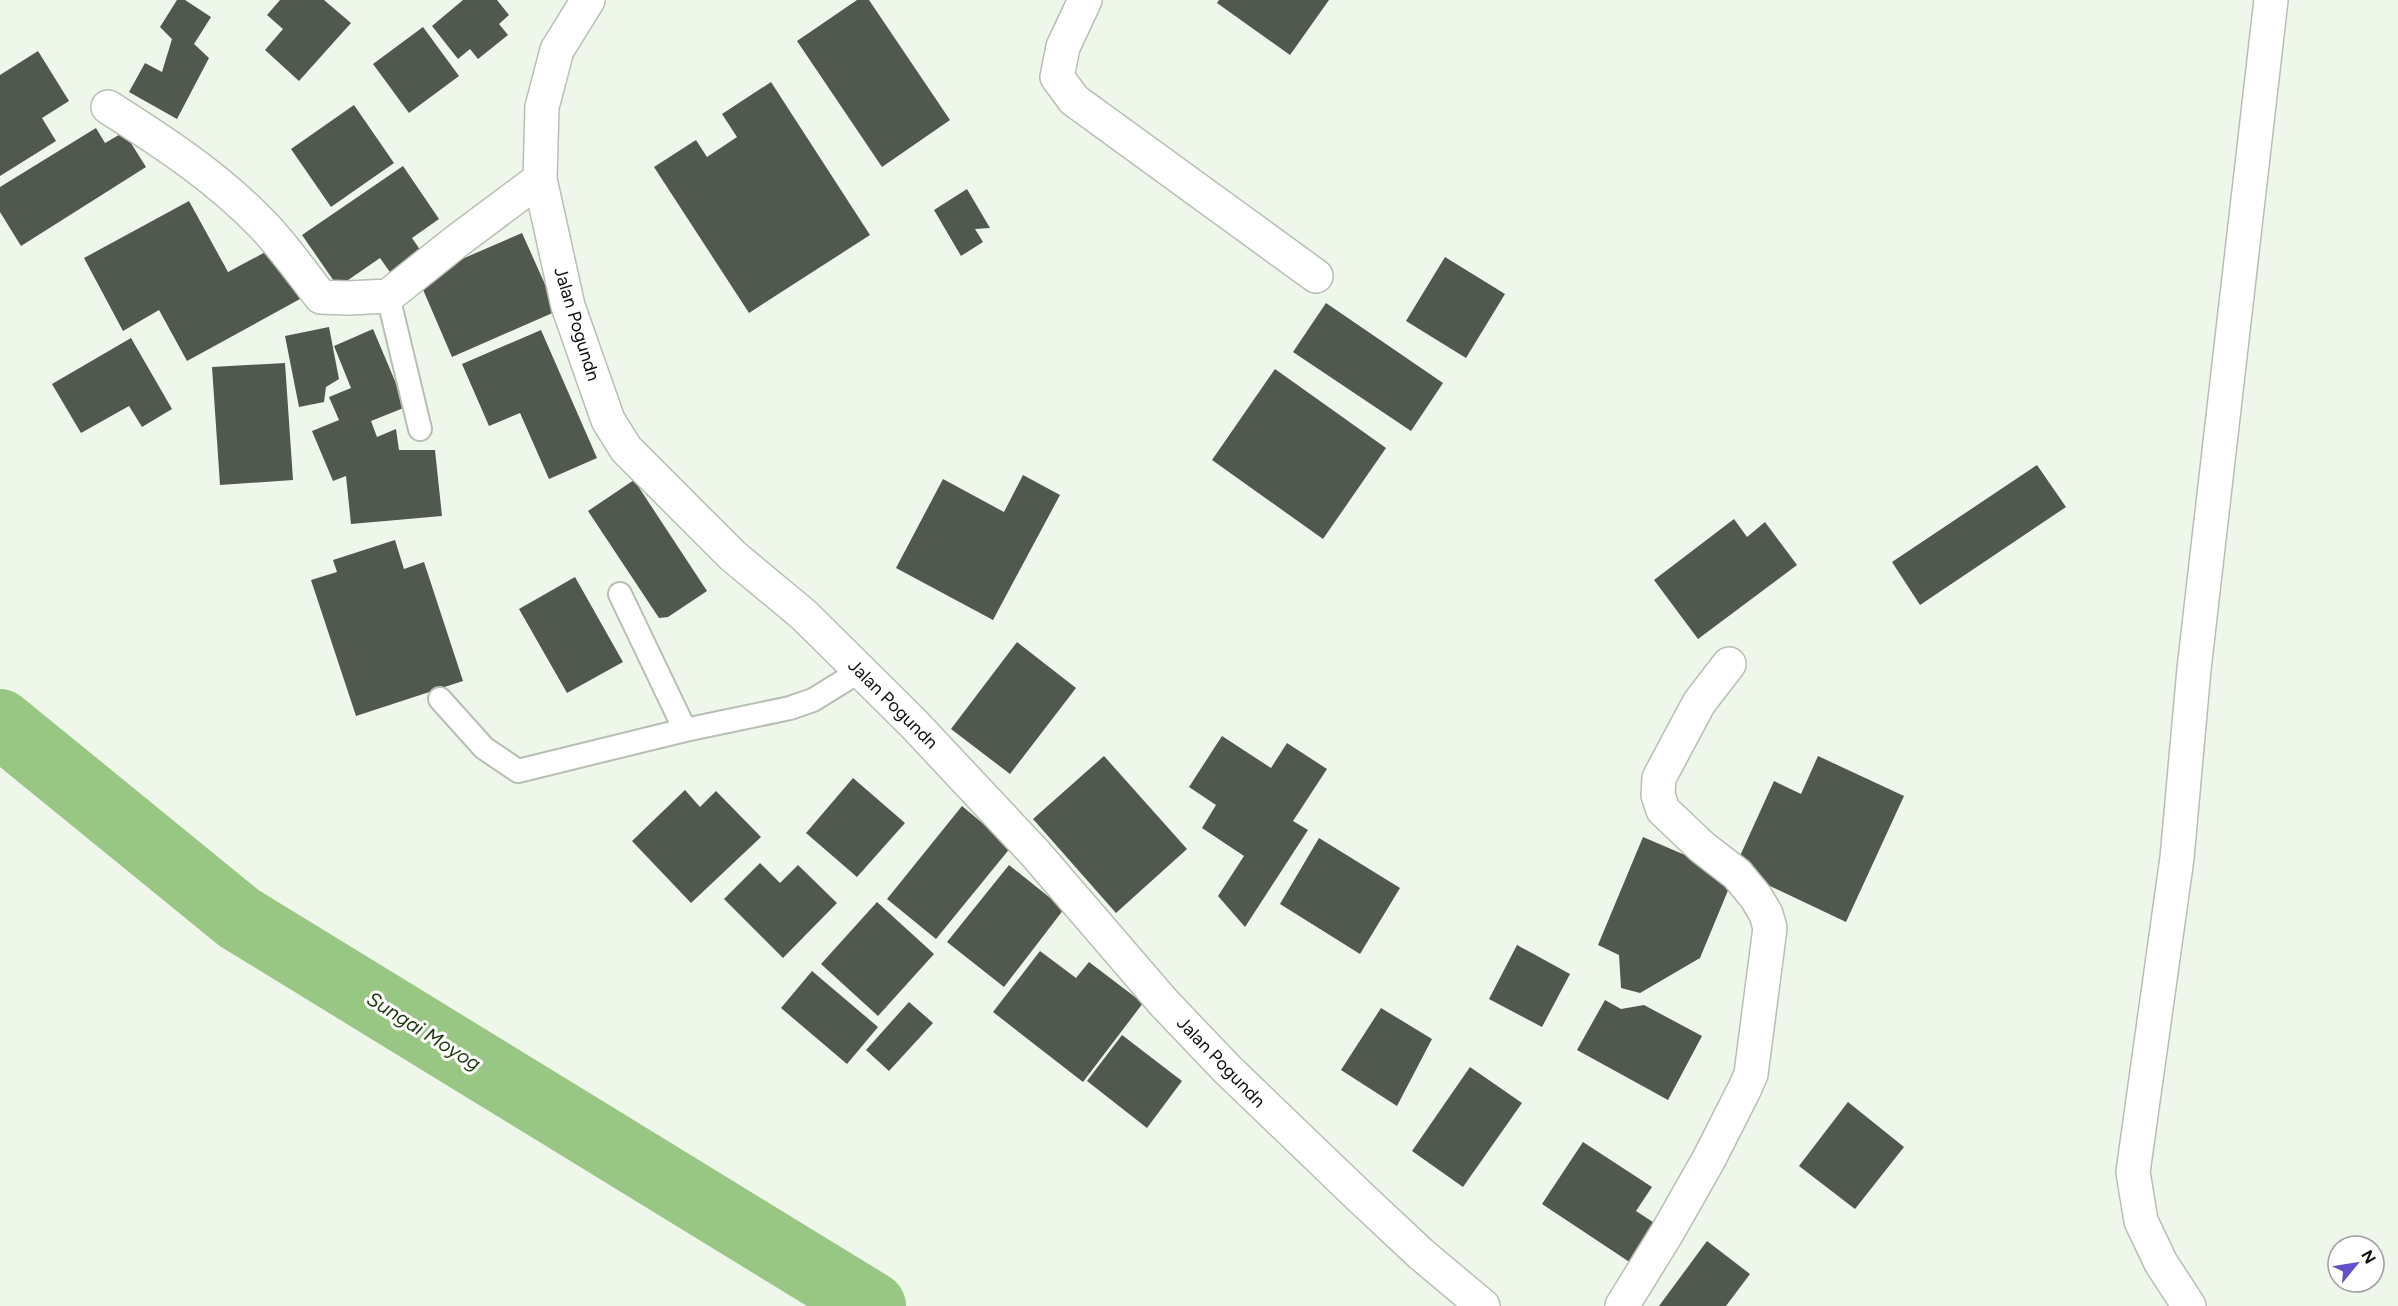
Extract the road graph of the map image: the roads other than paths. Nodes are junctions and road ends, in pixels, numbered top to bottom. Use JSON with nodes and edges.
{"nodes":[{"id":1,"x":1085,"y":0,"type":"edge"},
{"id":2,"x":2271,"y":0,"type":"edge"},
{"id":3,"x":582,"y":2,"type":"edge"},
{"id":4,"x":108,"y":107,"type":"dead end"},
{"id":5,"x":540,"y":179,"type":"junction"},
{"id":6,"x":1316,"y":276,"type":"dead end"},
{"id":7,"x":388,"y":296,"type":"junction"},
{"id":8,"x":420,"y":429,"type":"dead end"},
{"id":9,"x":620,"y":594,"type":"dead end"},
{"id":10,"x":1729,"y":664,"type":"dead end"},
{"id":11,"x":860,"y":671,"type":"junction"},
{"id":12,"x":440,"y":699,"type":"dead end"},
{"id":13,"x":685,"y":730,"type":"junction"},
{"id":14,"x":1483,"y":1306,"type":"edge"},
{"id":15,"x":1622,"y":1306,"type":"edge"},
{"id":16,"x":2189,"y":1306,"type":"edge"}],
"edges":[{"from":1,"to":6,"type":"street"},
{"from":2,"to":16,"type":"street"},
{"from":3,"to":5,"type":"street","name":"Jalan Pogundn"},
{"from":4,"to":7,"type":"street"},
{"from":5,"to":7,"type":"street"},
{"from":5,"to":11,"type":"street","name":"Jalan Pogundn"},
{"from":7,"to":8,"type":"lane"},
{"from":9,"to":13,"type":"lane"},
{"from":10,"to":15,"type":"street"},
{"from":11,"to":13,"type":"lane"},
{"from":11,"to":14,"type":"street","name":"Jalan Pogundn"},
{"from":12,"to":13,"type":"lane"}]}
